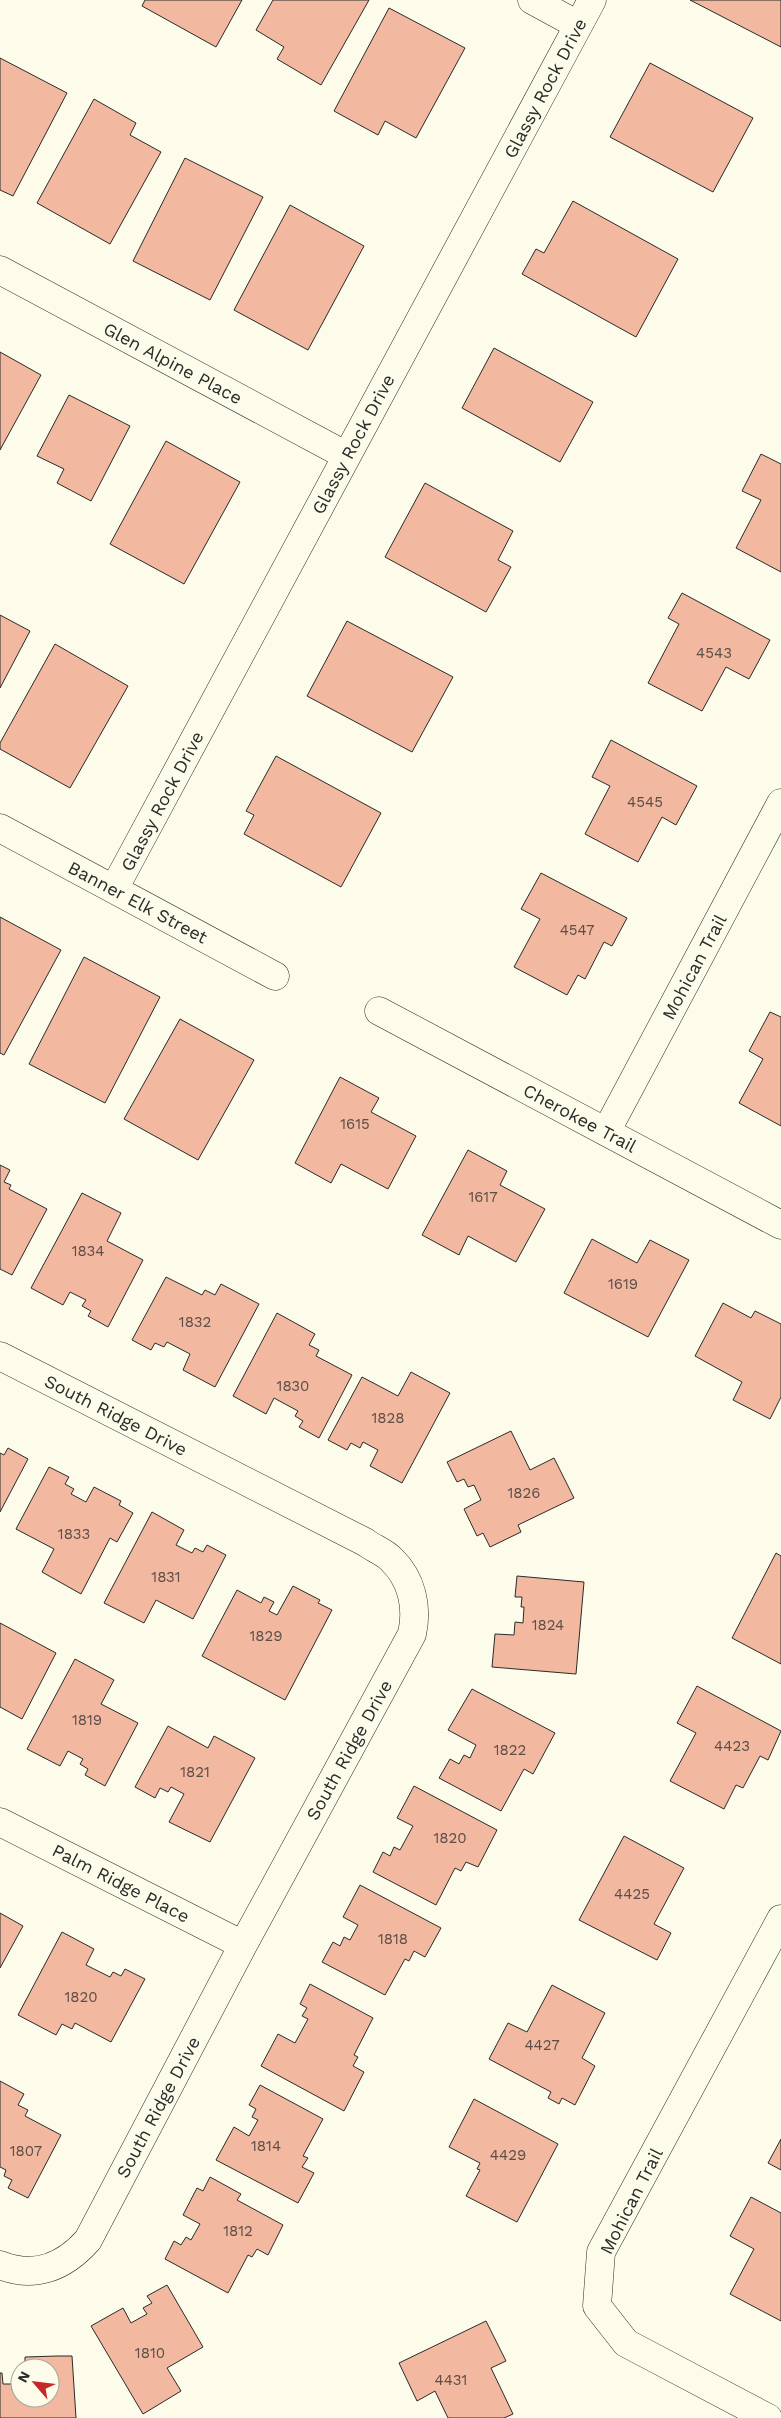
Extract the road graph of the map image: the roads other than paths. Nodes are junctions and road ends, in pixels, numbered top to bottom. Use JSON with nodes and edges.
{"nodes":[{"id":1,"x":532,"y":0,"type":"edge"},
{"id":2,"x":592,"y":0,"type":"edge"},
{"id":3,"x":578,"y":25,"type":"junction"},
{"id":4,"x":0,"y":270,"type":"edge"},
{"id":5,"x":347,"y":456,"type":"junction"},
{"id":6,"x":781,"y":803,"type":"edge"},
{"id":7,"x":0,"y":828,"type":"edge"},
{"id":8,"x":114,"y":889,"type":"junction"},
{"id":9,"x":275,"y":976,"type":"dead end"},
{"id":10,"x":379,"y":1011,"type":"dead end"},
{"id":11,"x":606,"y":1132,"type":"junction"},
{"id":12,"x":781,"y":1225,"type":"edge"},
{"id":13,"x":0,"y":1356,"type":"edge"},
{"id":14,"x":0,"y":1822,"type":"edge"},
{"id":15,"x":781,"y":1919,"type":"edge"},
{"id":16,"x":243,"y":1945,"type":"junction"},
{"id":17,"x":0,"y":2265,"type":"edge"},
{"id":18,"x":768,"y":2418,"type":"edge"}],
"edges":[{"from":1,"to":3,"type":"street"},
{"from":2,"to":3,"type":"street","name":"Glassy Rock Drive"},
{"from":3,"to":5,"type":"street","name":"Glassy Rock Drive"},
{"from":4,"to":5,"type":"street","name":"Glen Alpine Place"},
{"from":5,"to":8,"type":"street","name":"Glassy Rock Drive"},
{"from":6,"to":11,"type":"street","name":"Mohican Trail"},
{"from":7,"to":8,"type":"street","name":"Banner Elk Street"},
{"from":8,"to":9,"type":"street","name":"Banner Elk Street"},
{"from":10,"to":11,"type":"street","name":"Cherokee Trail"},
{"from":11,"to":12,"type":"street","name":"Cherokee Trail"},
{"from":13,"to":16,"type":"street","name":"South Ridge Drive"},
{"from":14,"to":16,"type":"street","name":"Palm Ridge Place"},
{"from":15,"to":18,"type":"street","name":"Mohican Trail"},
{"from":16,"to":17,"type":"street","name":"South Ridge Drive"}]}
